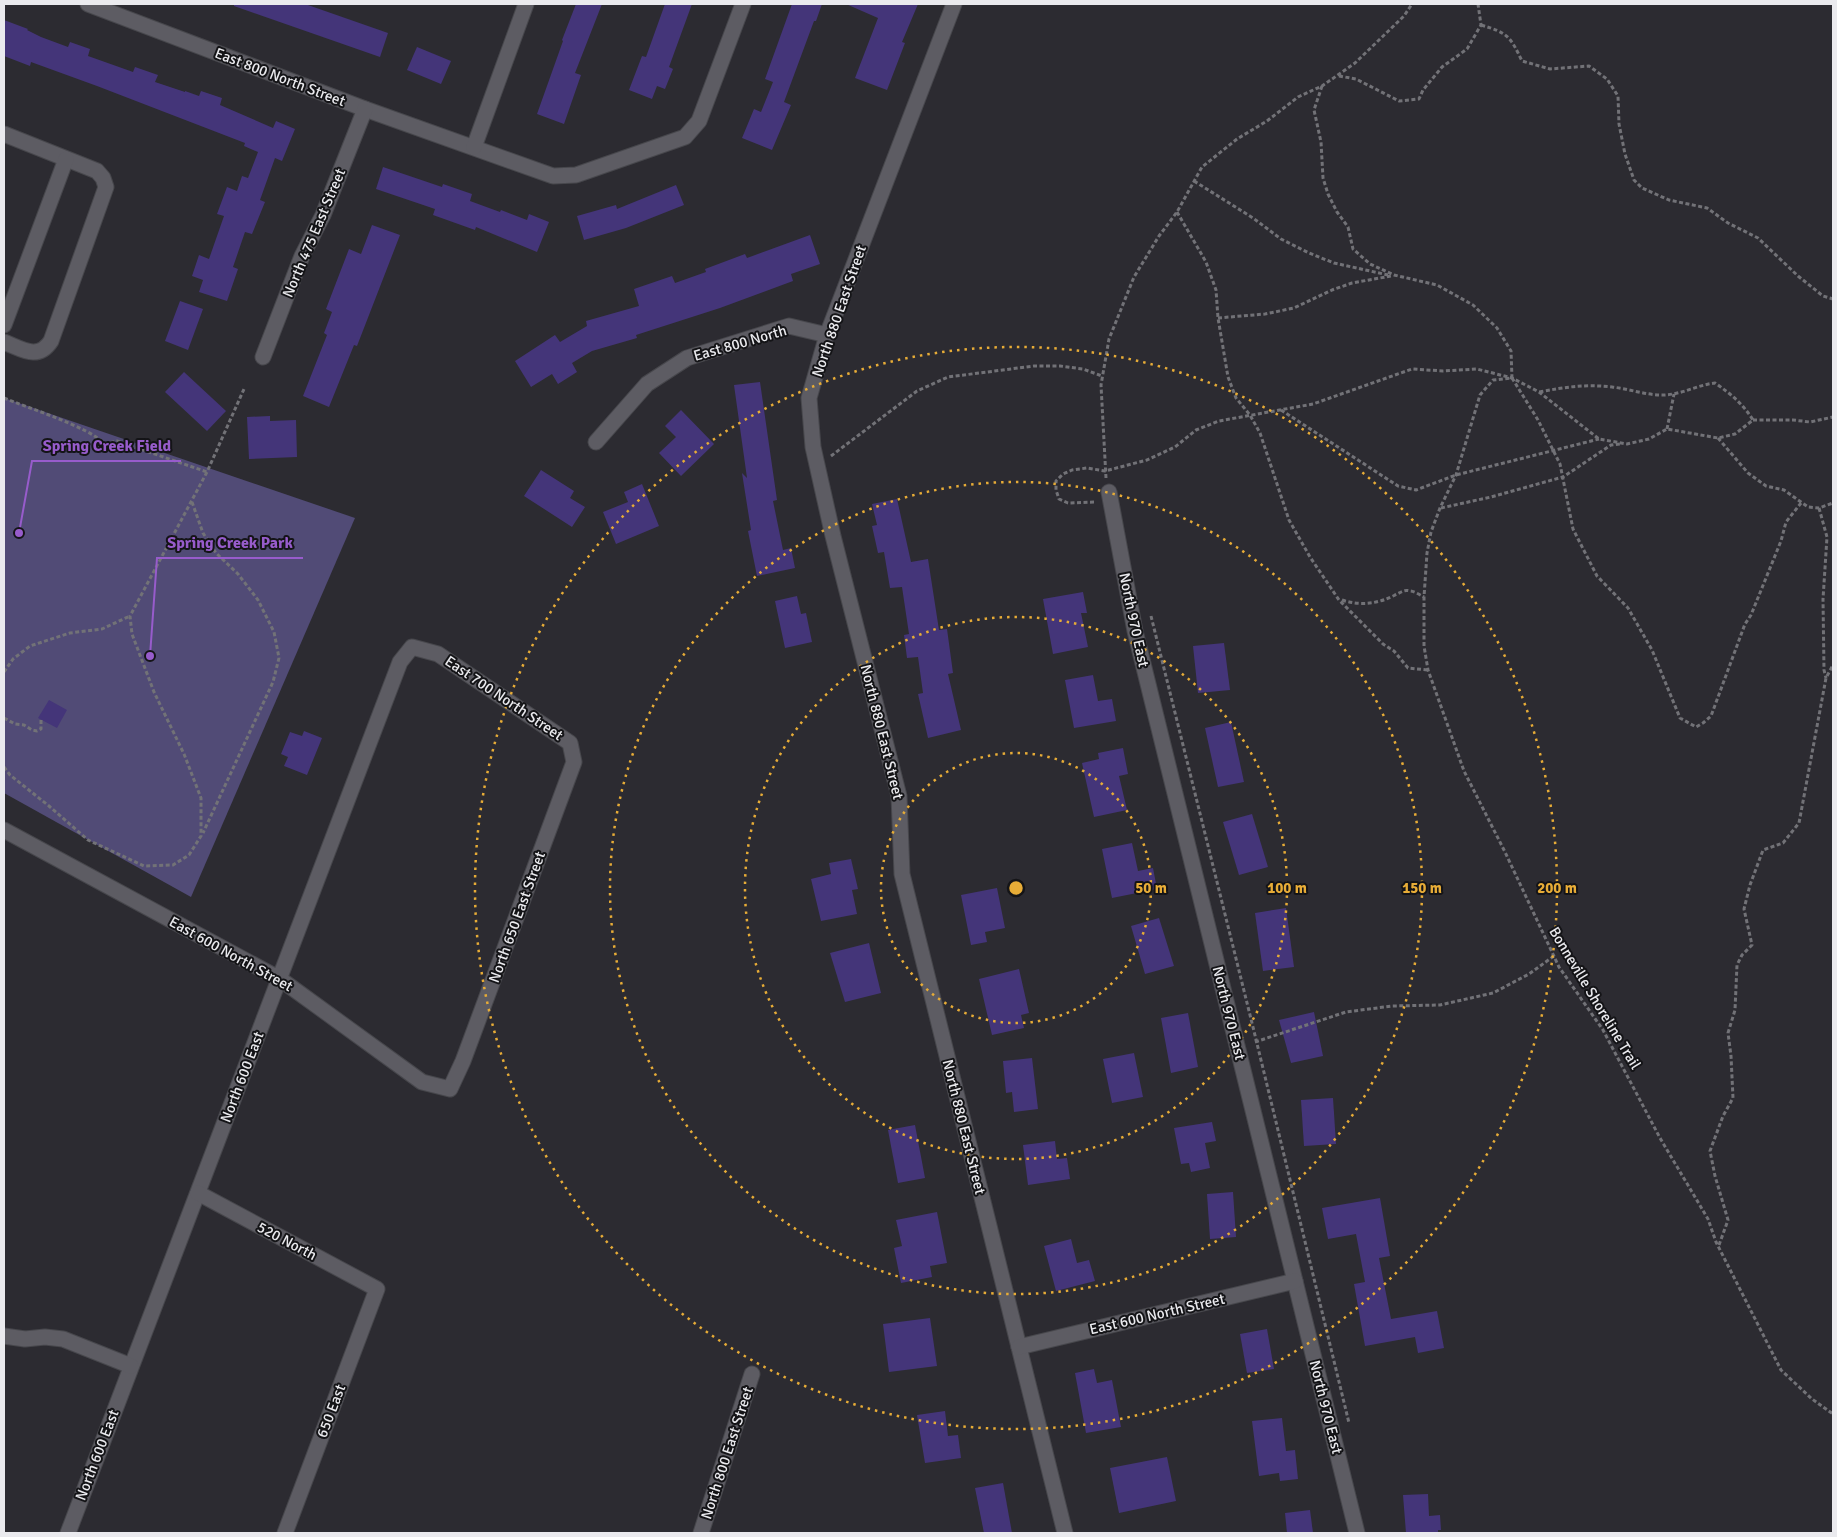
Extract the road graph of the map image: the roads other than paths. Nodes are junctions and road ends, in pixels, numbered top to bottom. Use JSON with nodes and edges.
{"nodes":[{"id":1,"x":88,"y":4,"type":"edge"},
{"id":2,"x":526,"y":4,"type":"edge"},
{"id":3,"x":743,"y":4,"type":"edge"},
{"id":4,"x":954,"y":4,"type":"edge"},
{"id":5,"x":365,"y":110,"type":"junction"},
{"id":6,"x":4,"y":134,"type":"edge"},
{"id":7,"x":474,"y":147,"type":"junction"},
{"id":8,"x":66,"y":158,"type":"junction"},
{"id":9,"x":4,"y":325,"type":"edge"},
{"id":10,"x":827,"y":335,"type":"junction"},
{"id":11,"x":4,"y":342,"type":"edge"},
{"id":12,"x":263,"y":357,"type":"dead end"},
{"id":13,"x":596,"y":442,"type":"dead end"},
{"id":14,"x":1110,"y":496,"type":"road end"},
{"id":15,"x":438,"y":654,"type":"joint"},
{"id":16,"x":570,"y":743,"type":"joint"},
{"id":17,"x":4,"y":830,"type":"edge"},
{"id":18,"x":280,"y":979,"type":"junction"},
{"id":19,"x":450,"y":1089,"type":"joint"},
{"id":20,"x":198,"y":1193,"type":"junction"},
{"id":21,"x":1295,"y":1281,"type":"junction"},
{"id":22,"x":377,"y":1290,"type":"joint"},
{"id":23,"x":4,"y":1336,"type":"edge"},
{"id":24,"x":1019,"y":1347,"type":"junction"},
{"id":25,"x":131,"y":1366,"type":"junction"},
{"id":26,"x":752,"y":1374,"type":"dead end"},
{"id":27,"x":68,"y":1533,"type":"edge"},
{"id":28,"x":285,"y":1533,"type":"edge"},
{"id":29,"x":701,"y":1533,"type":"edge"},
{"id":30,"x":1065,"y":1533,"type":"edge"},
{"id":31,"x":1357,"y":1533,"type":"edge"}],
"edges":[{"from":1,"to":5,"type":"street","name":"East 800 North Street"},
{"from":2,"to":7,"type":"street"},
{"from":3,"to":7,"type":"street","name":"East 800 North Street"},
{"from":4,"to":10,"type":"street","name":"North 880 East Street"},
{"from":5,"to":7,"type":"street","name":"East 800 North Street"},
{"from":5,"to":12,"type":"street","name":"North 475 East Street"},
{"from":6,"to":8,"type":"street"},
{"from":8,"to":9,"type":"street"},
{"from":8,"to":11,"type":"street"},
{"from":10,"to":13,"type":"street","name":"East 800 North"},
{"from":10,"to":24,"type":"street","name":"North 880 East Street"},
{"from":14,"to":21,"type":"street","name":"North 970 East"},
{"from":15,"to":16,"type":"street","name":"East 700 North Street"},
{"from":15,"to":18,"type":"street","name":"North 600 East"},
{"from":16,"to":19,"type":"street","name":"North 650 East Street"},
{"from":17,"to":18,"type":"street","name":"East 600 North Street"},
{"from":18,"to":19,"type":"street","name":"East 600 North Street"},
{"from":18,"to":20,"type":"street","name":"North 600 East"},
{"from":20,"to":22,"type":"street","name":"520 North"},
{"from":20,"to":25,"type":"street","name":"North 600 East"},
{"from":21,"to":24,"type":"street","name":"East 600 North Street"},
{"from":21,"to":31,"type":"street","name":"North 970 East"},
{"from":22,"to":28,"type":"street","name":"650 East"},
{"from":23,"to":25,"type":"street"},
{"from":24,"to":30,"type":"street","name":"North 880 East Street"},
{"from":25,"to":27,"type":"street","name":"North 600 East"},
{"from":26,"to":29,"type":"street","name":"North 800 East Street"}]}
